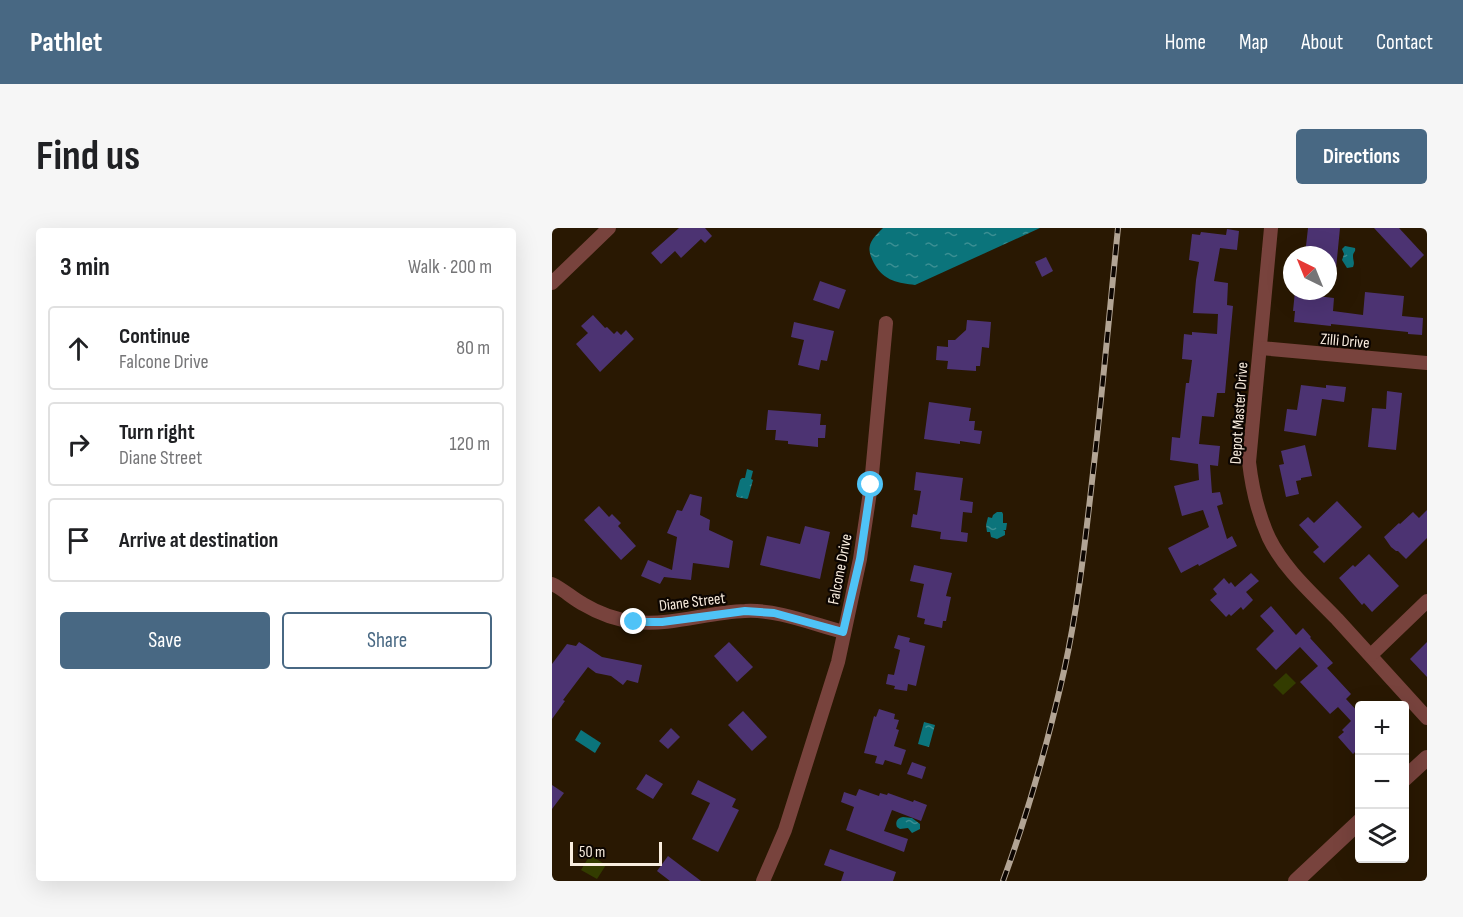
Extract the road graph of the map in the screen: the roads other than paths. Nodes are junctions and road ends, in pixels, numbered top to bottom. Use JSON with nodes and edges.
{"nodes":[{"id":1,"x":609,"y":228,"type":"edge"},
{"id":2,"x":1271,"y":228,"type":"edge"},
{"id":3,"x":552,"y":283,"type":"edge"},
{"id":4,"x":886,"y":323,"type":"dead end"},
{"id":5,"x":1260,"y":348,"type":"junction"},
{"id":6,"x":1427,"y":363,"type":"edge"},
{"id":7,"x":552,"y":584,"type":"edge"},
{"id":8,"x":1427,"y":601,"type":"edge"},
{"id":9,"x":843,"y":632,"type":"junction"},
{"id":10,"x":1371,"y":655,"type":"junction"},
{"id":11,"x":1427,"y":718,"type":"edge"},
{"id":12,"x":1427,"y":758,"type":"edge"},
{"id":13,"x":1409,"y":774,"type":"edge"},
{"id":14,"x":1355,"y":825,"type":"edge"},
{"id":15,"x":763,"y":881,"type":"edge"},
{"id":16,"x":1296,"y":881,"type":"edge"}],
"edges":[{"from":1,"to":3,"type":"street"},
{"from":2,"to":5,"type":"street","name":"Depot Master Drive"},
{"from":4,"to":9,"type":"street","name":"Falcone Drive"},
{"from":5,"to":6,"type":"street","name":"Zilli Drive"},
{"from":5,"to":10,"type":"street","name":"Depot Master Drive"},
{"from":7,"to":9,"type":"street","name":"Diane Street"},
{"from":8,"to":10,"type":"street"},
{"from":9,"to":15,"type":"street","name":"Falcone Drive"},
{"from":10,"to":11,"type":"street","name":"Depot Master Drive"},
{"from":12,"to":13,"type":"street"},
{"from":14,"to":16,"type":"street"}]}
